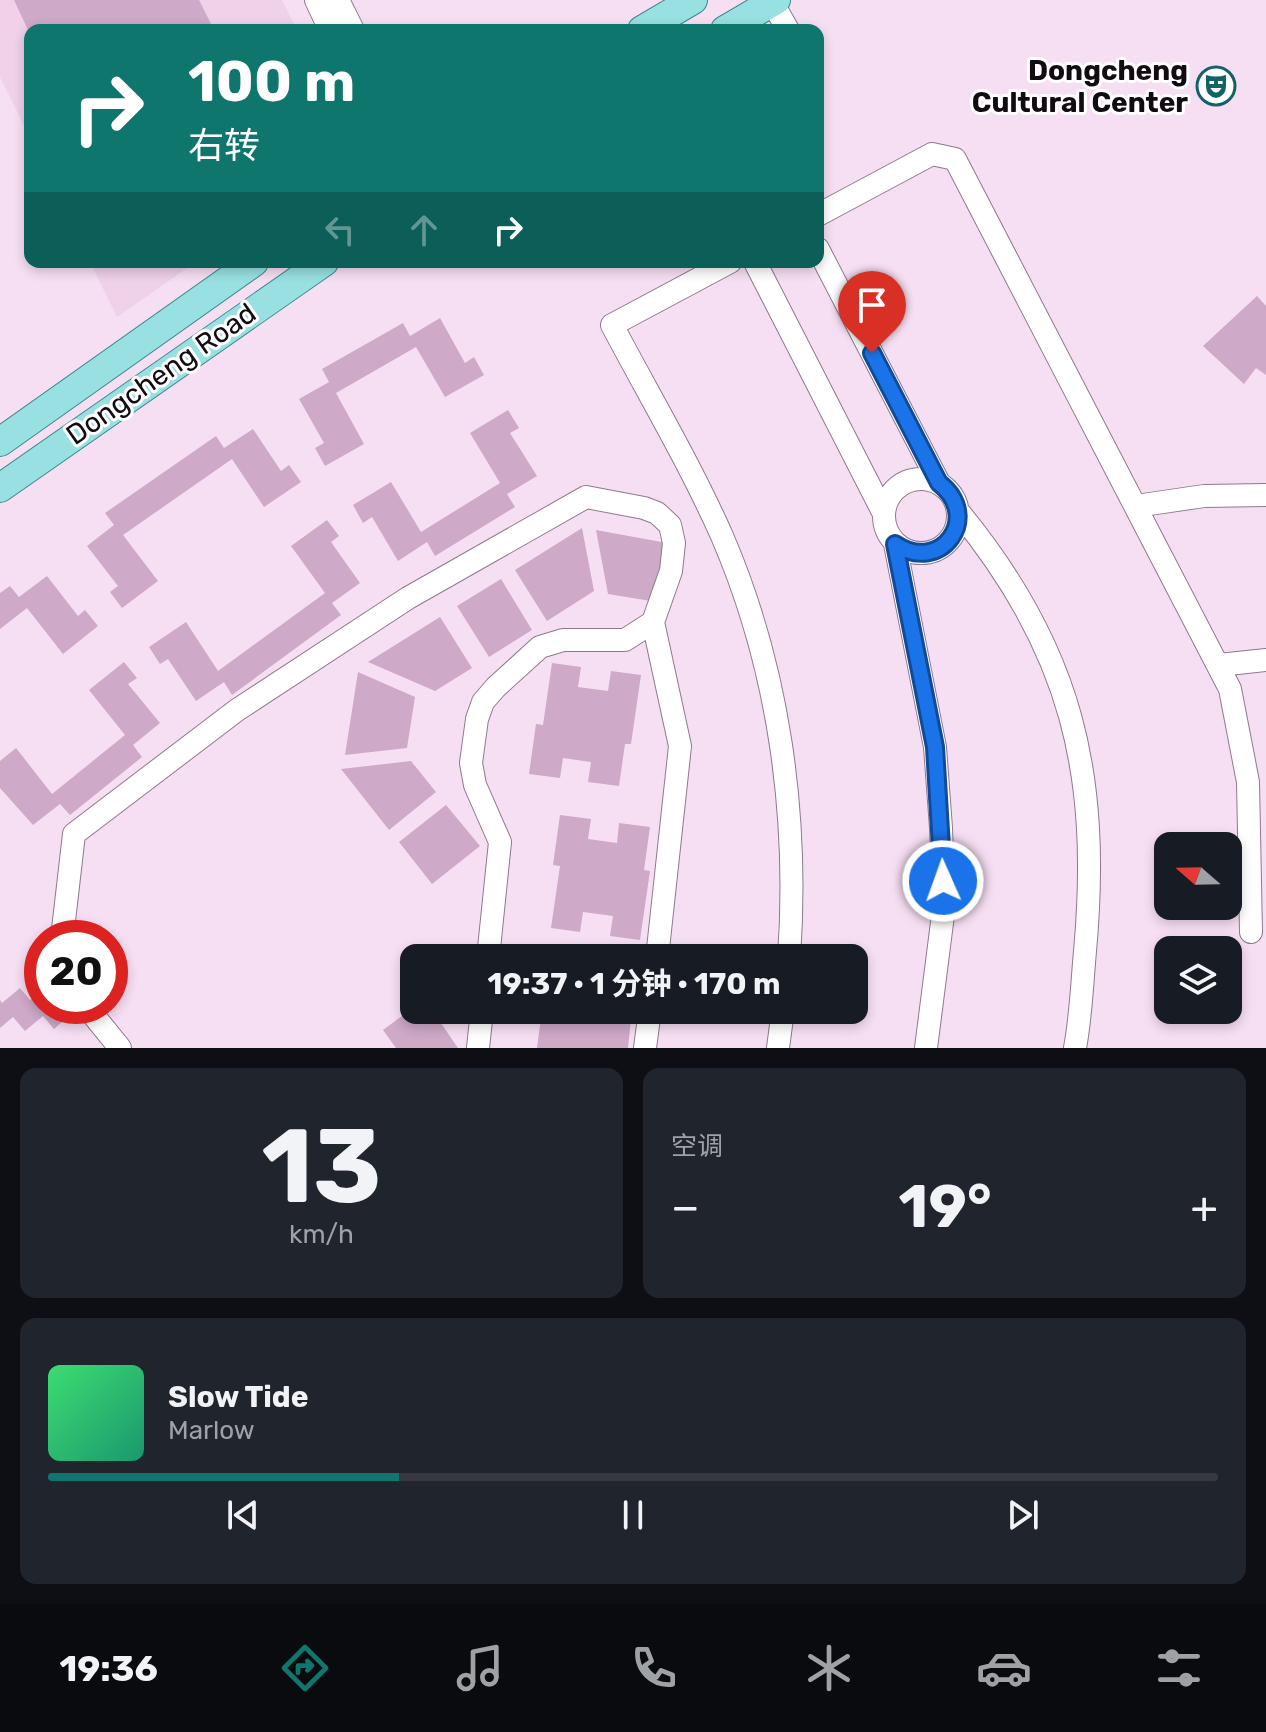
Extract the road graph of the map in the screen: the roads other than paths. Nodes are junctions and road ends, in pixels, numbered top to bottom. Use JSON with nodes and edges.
{"nodes":[{"id":1,"x":316,"y":0,"type":"edge"},
{"id":2,"x":338,"y":0,"type":"edge"},
{"id":3,"x":693,"y":0,"type":"edge"},
{"id":4,"x":774,"y":1,"type":"edge"},
{"id":5,"x":327,"y":24,"type":"edge"},
{"id":6,"x":350,"y":24,"type":"edge"},
{"id":7,"x":652,"y":24,"type":"edge"},
{"id":8,"x":735,"y":24,"type":"edge"},
{"id":9,"x":785,"y":24,"type":"edge"},
{"id":10,"x":824,"y":212,"type":"edge"},
{"id":11,"x":824,"y":261,"type":"edge"},
{"id":12,"x":246,"y":268,"type":"edge"},
{"id":13,"x":315,"y":268,"type":"edge"},
{"id":14,"x":719,"y":268,"type":"edge"},
{"id":15,"x":758,"y":268,"type":"edge"},
{"id":16,"x":0,"y":442,"type":"edge"},
{"id":17,"x":939,"y":483,"type":"junction"},
{"id":18,"x":0,"y":488,"type":"edge"},
{"id":19,"x":1266,"y":495,"type":"edge"},
{"id":20,"x":1136,"y":506,"type":"junction"},
{"id":21,"x":958,"y":511,"type":"junction"},
{"id":22,"x":883,"y":512,"type":"junction"},
{"id":23,"x":895,"y":544,"type":"junction"},
{"id":24,"x":653,"y":622,"type":"junction"},
{"id":25,"x":1266,"y":660,"type":"edge"},
{"id":26,"x":1219,"y":665,"type":"junction"},
{"id":27,"x":1257,"y":784,"type":"edge"},
{"id":28,"x":64,"y":920,"type":"edge"},
{"id":29,"x":1251,"y":932,"type":"dead end"},
{"id":30,"x":489,"y":944,"type":"edge"},
{"id":31,"x":659,"y":944,"type":"edge"},
{"id":32,"x":790,"y":944,"type":"edge"},
{"id":33,"x":101,"y":1024,"type":"edge"},
{"id":34,"x":481,"y":1024,"type":"edge"},
{"id":35,"x":648,"y":1024,"type":"edge"},
{"id":36,"x":781,"y":1024,"type":"edge"},
{"id":37,"x":120,"y":1048,"type":"edge"},
{"id":38,"x":478,"y":1048,"type":"edge"},
{"id":39,"x":645,"y":1048,"type":"edge"},
{"id":40,"x":778,"y":1048,"type":"edge"},
{"id":41,"x":926,"y":1048,"type":"edge"},
{"id":42,"x":1075,"y":1048,"type":"edge"}],
"edges":[{"from":1,"to":5,"type":"street"},
{"from":2,"to":6,"type":"street"},
{"from":3,"to":7,"type":"main road"},
{"from":4,"to":8,"type":"main road"},
{"from":4,"to":9,"type":"street"},
{"from":10,"to":20,"type":"street"},
{"from":11,"to":17,"type":"street"},
{"from":12,"to":16,"type":"main road","name":"Dongcheng Road"},
{"from":13,"to":18,"type":"main road","name":"Dongcheng Road"},
{"from":14,"to":32,"type":"street"},
{"from":15,"to":22,"type":"street"},
{"from":17,"to":21,"type":"street"},
{"from":17,"to":22,"type":"street"},
{"from":19,"to":20,"type":"street"},
{"from":20,"to":26,"type":"street"},
{"from":21,"to":23,"type":"street"},
{"from":21,"to":42,"type":"street"},
{"from":22,"to":23,"type":"street"},
{"from":23,"to":41,"type":"street"},
{"from":24,"to":28,"type":"street"},
{"from":24,"to":30,"type":"street"},
{"from":24,"to":31,"type":"street"},
{"from":25,"to":26,"type":"street"},
{"from":26,"to":27,"type":"street"},
{"from":27,"to":29,"type":"street"},
{"from":33,"to":37,"type":"street"},
{"from":34,"to":38,"type":"street"},
{"from":35,"to":39,"type":"street"},
{"from":36,"to":40,"type":"street"}]}
